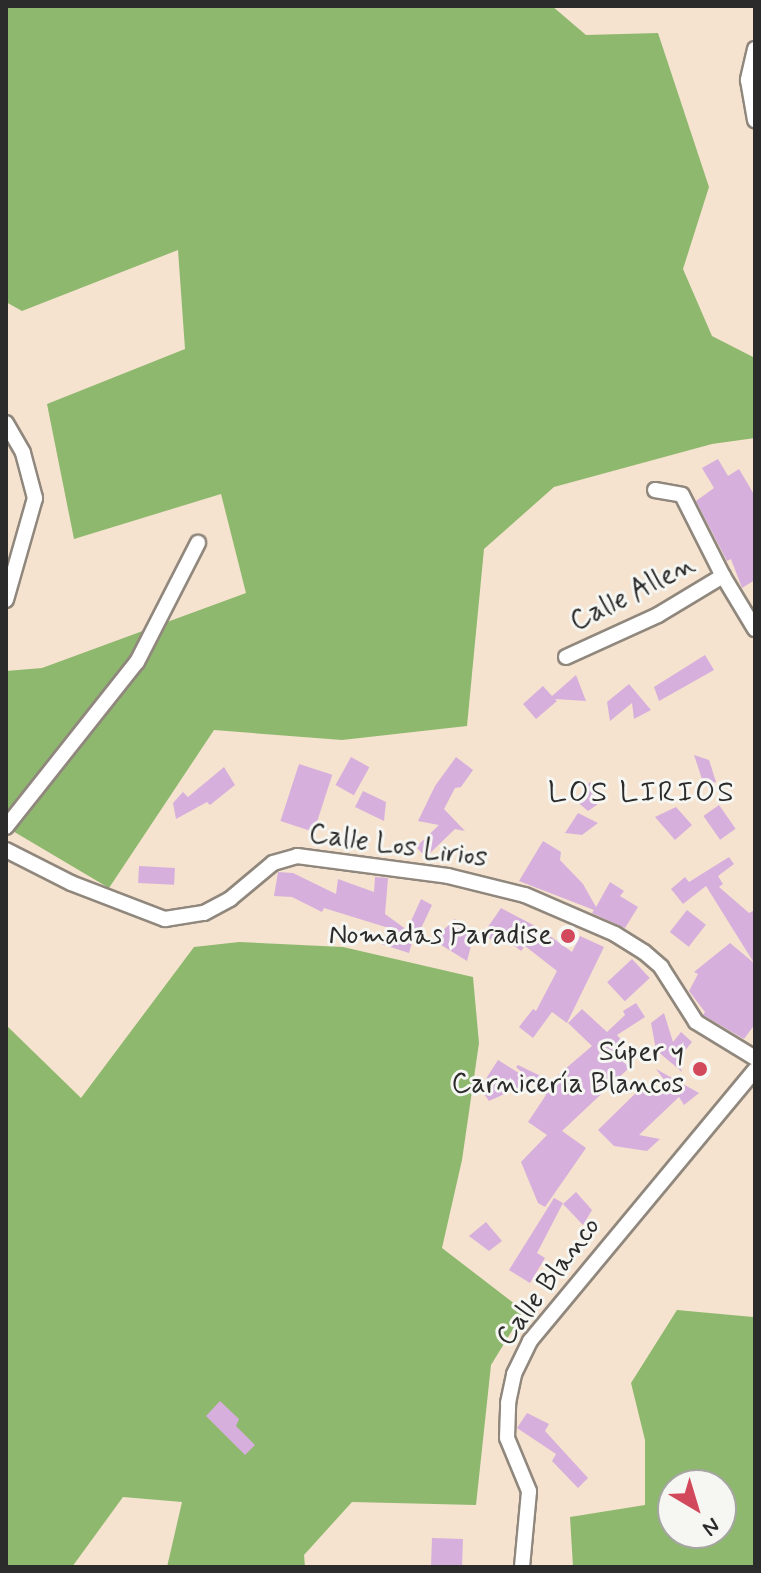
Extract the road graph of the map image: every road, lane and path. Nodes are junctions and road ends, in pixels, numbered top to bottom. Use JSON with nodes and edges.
{"nodes":[{"id":1,"x":755,"y":49,"type":"edge"},
{"id":2,"x":755,"y":120,"type":"edge"},
{"id":3,"x":6,"y":423,"type":"edge"},
{"id":4,"x":655,"y":490,"type":"dead end"},
{"id":5,"x":198,"y":543,"type":"dead end"},
{"id":6,"x":723,"y":576,"type":"junction"},
{"id":7,"x":6,"y":600,"type":"edge"},
{"id":8,"x":755,"y":629,"type":"edge"},
{"id":9,"x":566,"y":657,"type":"dead end"},
{"id":10,"x":6,"y":827,"type":"edge"},
{"id":11,"x":6,"y":850,"type":"edge"},
{"id":12,"x":755,"y":1058,"type":"edge"},
{"id":13,"x":755,"y":1070,"type":"edge"},
{"id":14,"x":522,"y":1567,"type":"edge"}],
"edges":[{"from":1,"to":2,"type":"street"},
{"from":3,"to":7,"type":"street"},
{"from":4,"to":6,"type":"street"},
{"from":5,"to":10,"type":"street"},
{"from":6,"to":8,"type":"street"},
{"from":6,"to":9,"type":"street","name":"Calle Allen"},
{"from":11,"to":12,"type":"street","name":"Calle Los Lirios"},
{"from":13,"to":14,"type":"street","name":"Calle Blanco"}]}
